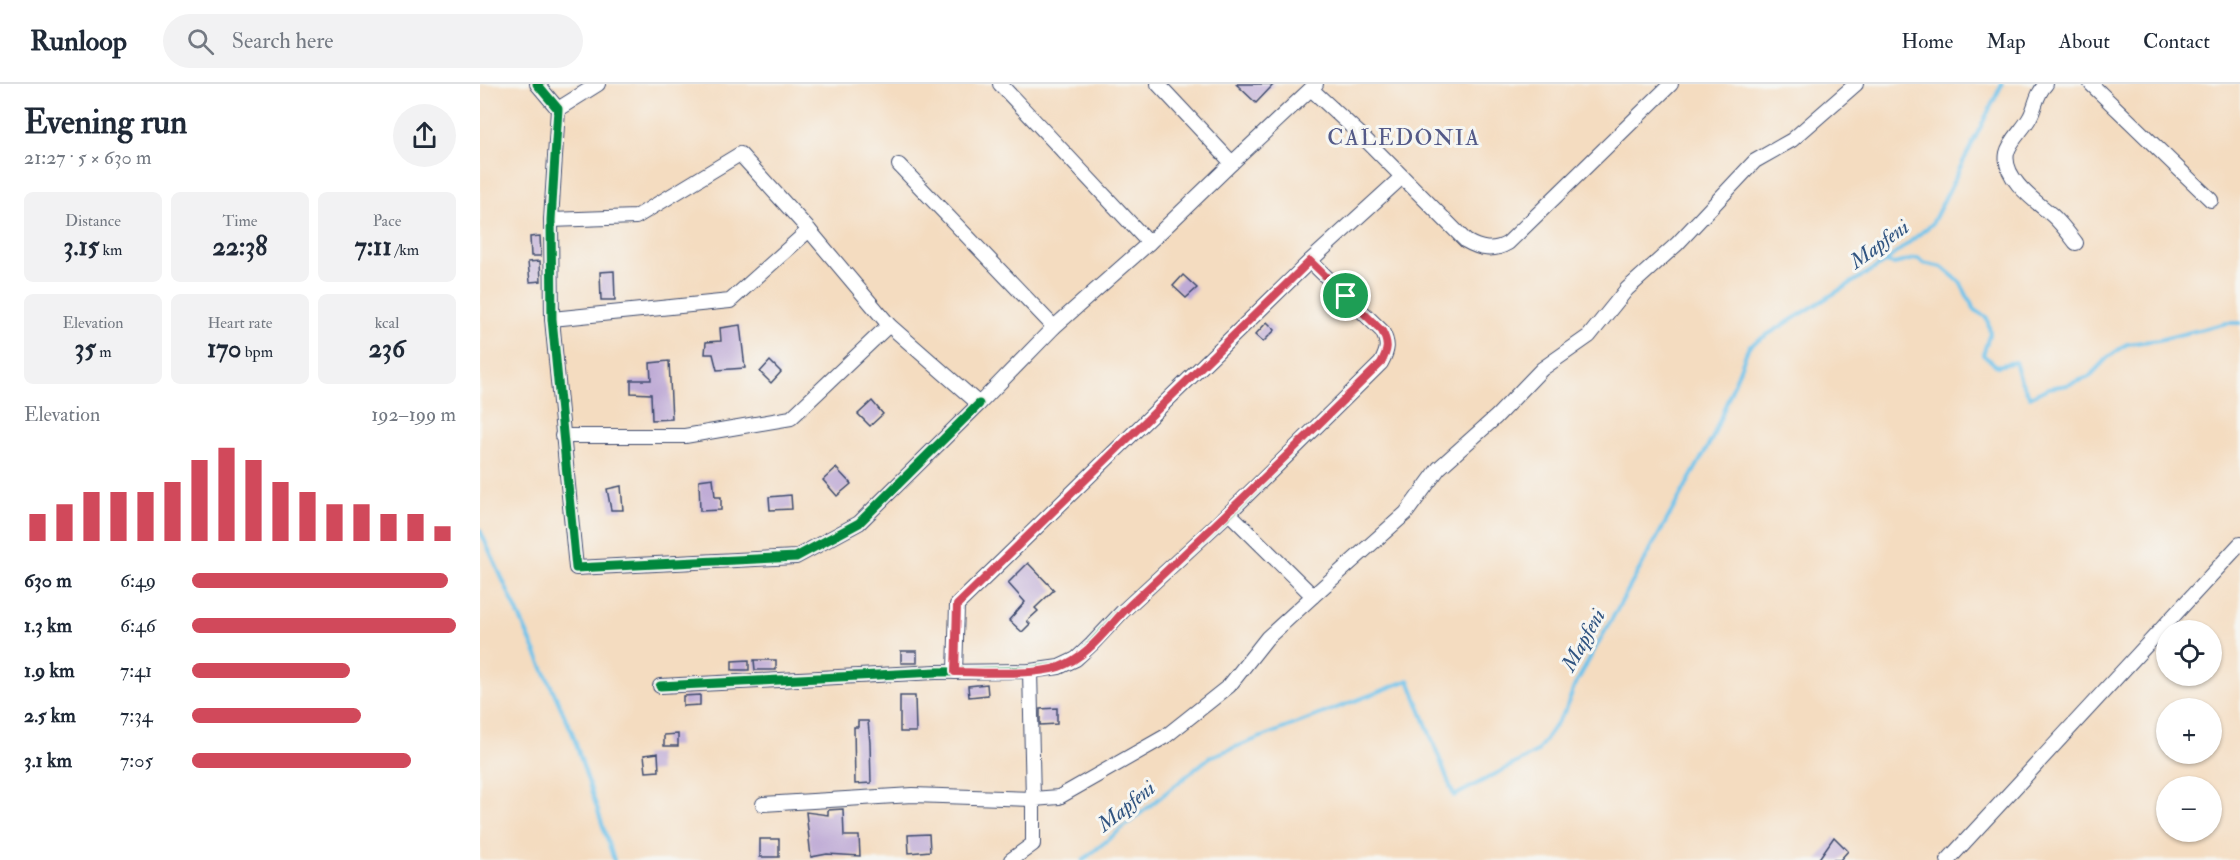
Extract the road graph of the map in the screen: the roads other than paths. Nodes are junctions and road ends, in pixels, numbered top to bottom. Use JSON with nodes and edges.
{"nodes":[{"id":1,"x":537,"y":84,"type":"edge"},
{"id":2,"x":598,"y":84,"type":"edge"},
{"id":3,"x":1000,"y":84,"type":"edge"},
{"id":4,"x":1158,"y":84,"type":"edge"},
{"id":5,"x":1671,"y":84,"type":"edge"},
{"id":6,"x":1856,"y":84,"type":"edge"},
{"id":7,"x":2046,"y":84,"type":"edge"},
{"id":8,"x":2091,"y":84,"type":"edge"},
{"id":9,"x":1313,"y":87,"type":"edge"},
{"id":10,"x":558,"y":109,"type":"junction"},
{"id":11,"x":1233,"y":164,"type":"junction"},
{"id":12,"x":899,"y":165,"type":"dead end"},
{"id":13,"x":1402,"y":177,"type":"junction"},
{"id":14,"x":2211,"y":200,"type":"dead end"},
{"id":15,"x":551,"y":220,"type":"junction"},
{"id":16,"x":809,"y":230,"type":"junction"},
{"id":17,"x":1149,"y":243,"type":"junction"},
{"id":18,"x":2076,"y":243,"type":"dead end"},
{"id":19,"x":1310,"y":261,"type":"junction"},
{"id":20,"x":552,"y":319,"type":"junction"},
{"id":21,"x":890,"y":326,"type":"junction"},
{"id":22,"x":1054,"y":327,"type":"junction"},
{"id":23,"x":979,"y":404,"type":"junction"},
{"id":24,"x":562,"y":436,"type":"junction"},
{"id":25,"x":1229,"y":513,"type":"junction"},
{"id":26,"x":2240,"y":544,"type":"edge"},
{"id":27,"x":1313,"y":596,"type":"junction"},
{"id":28,"x":1030,"y":671,"type":"junction"},
{"id":29,"x":955,"y":672,"type":"junction"},
{"id":30,"x":660,"y":686,"type":"dead end"},
{"id":31,"x":1033,"y":799,"type":"junction"},
{"id":32,"x":764,"y":804,"type":"dead end"},
{"id":33,"x":1011,"y":860,"type":"edge"},
{"id":34,"x":1948,"y":860,"type":"edge"}],
"edges":[{"from":1,"to":10,"type":"street"},
{"from":2,"to":10,"type":"street"},
{"from":3,"to":17,"type":"street"},
{"from":4,"to":11,"type":"street"},
{"from":5,"to":13,"type":"street"},
{"from":6,"to":27,"type":"street"},
{"from":7,"to":18,"type":"street"},
{"from":8,"to":14,"type":"street"},
{"from":9,"to":11,"type":"street"},
{"from":9,"to":13,"type":"street"},
{"from":10,"to":15,"type":"street"},
{"from":11,"to":17,"type":"street"},
{"from":12,"to":22,"type":"street"},
{"from":13,"to":19,"type":"street"},
{"from":15,"to":16,"type":"street"},
{"from":15,"to":20,"type":"street"},
{"from":16,"to":20,"type":"street"},
{"from":16,"to":21,"type":"street"},
{"from":17,"to":22,"type":"street"},
{"from":19,"to":25,"type":"street"},
{"from":19,"to":29,"type":"street"},
{"from":20,"to":24,"type":"street"},
{"from":21,"to":23,"type":"street"},
{"from":21,"to":24,"type":"street"},
{"from":22,"to":23,"type":"street"},
{"from":23,"to":24,"type":"street"},
{"from":25,"to":27,"type":"street"},
{"from":25,"to":28,"type":"street"},
{"from":26,"to":34,"type":"street"},
{"from":27,"to":31,"type":"street"},
{"from":28,"to":29,"type":"street"},
{"from":28,"to":31,"type":"street"},
{"from":29,"to":30,"type":"street"},
{"from":31,"to":32,"type":"street"},
{"from":31,"to":33,"type":"street"}]}
